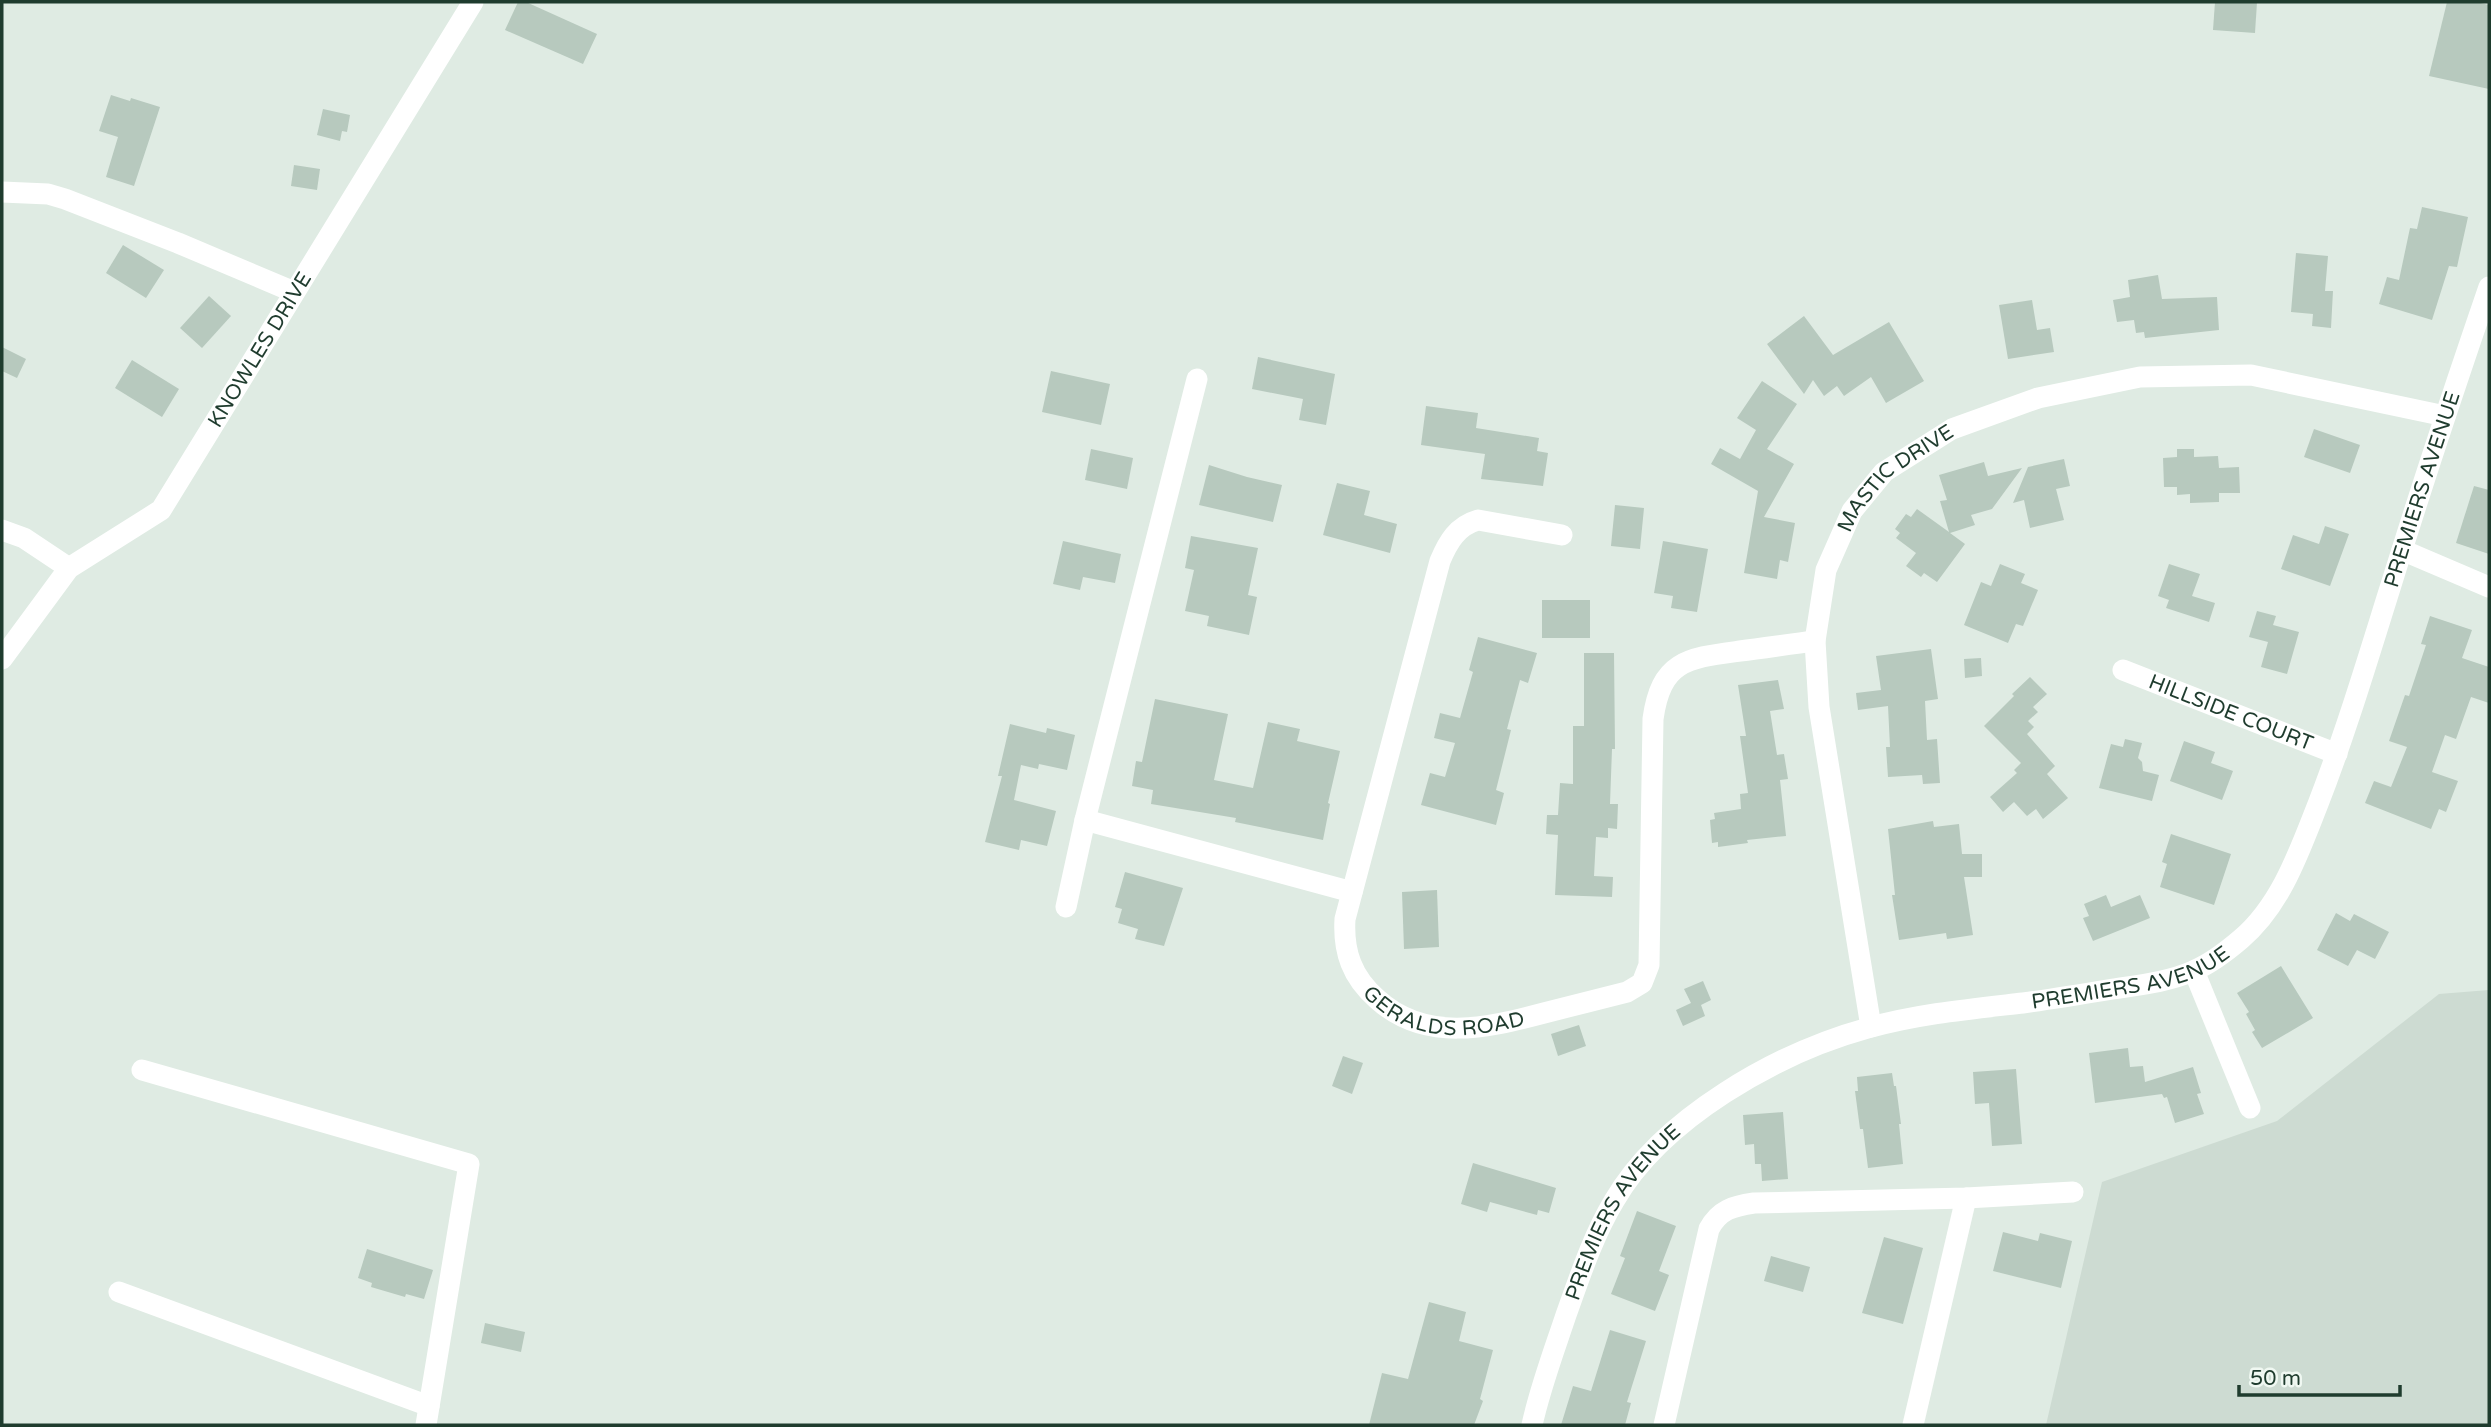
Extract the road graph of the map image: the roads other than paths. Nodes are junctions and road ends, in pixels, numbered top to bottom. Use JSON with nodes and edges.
{"nodes":[{"id":1,"x":473,"y":2,"type":"edge"},
{"id":2,"x":2,"y":192,"type":"edge"},
{"id":3,"x":2489,"y":287,"type":"edge"},
{"id":4,"x":294,"y":292,"type":"junction"},
{"id":5,"x":1197,"y":379,"type":"dead end"},
{"id":6,"x":2445,"y":416,"type":"junction"},
{"id":7,"x":2,"y":530,"type":"edge"},
{"id":8,"x":1562,"y":535,"type":"dead end"},
{"id":9,"x":2402,"y":550,"type":"junction"},
{"id":10,"x":69,"y":568,"type":"junction"},
{"id":11,"x":2489,"y":587,"type":"edge"},
{"id":12,"x":1815,"y":641,"type":"junction"},
{"id":13,"x":2,"y":659,"type":"edge"},
{"id":14,"x":2123,"y":670,"type":"dead end"},
{"id":15,"x":2337,"y":754,"type":"junction"},
{"id":16,"x":1085,"y":820,"type":"junction"},
{"id":17,"x":1352,"y":892,"type":"junction"},
{"id":18,"x":1066,"y":907,"type":"dead end"},
{"id":19,"x":2194,"y":971,"type":"junction"},
{"id":20,"x":1871,"y":1027,"type":"junction"},
{"id":21,"x":142,"y":1070,"type":"dead end"},
{"id":22,"x":2250,"y":1108,"type":"dead end"},
{"id":23,"x":2073,"y":1192,"type":"dead end"},
{"id":24,"x":1966,"y":1198,"type":"junction"},
{"id":25,"x":119,"y":1292,"type":"dead end"},
{"id":26,"x":428,"y":1415,"type":"edge"},
{"id":27,"x":1532,"y":1425,"type":"edge"},
{"id":28,"x":1664,"y":1425,"type":"edge"},
{"id":29,"x":1913,"y":1425,"type":"edge"}],
"edges":[{"from":1,"to":4,"type":"street","name":"KNOWLES DRIVE"},
{"from":2,"to":4,"type":"street"},
{"from":3,"to":6,"type":"street","name":"PREMIERS AVENUE"},
{"from":4,"to":10,"type":"street","name":"KNOWLES DRIVE"},
{"from":5,"to":16,"type":"street"},
{"from":6,"to":9,"type":"street","name":"PREMIERS AVENUE"},
{"from":6,"to":12,"type":"street","name":"MASTIC DRIVE"},
{"from":7,"to":10,"type":"street"},
{"from":8,"to":17,"type":"street","name":"GERALDS ROAD"},
{"from":9,"to":11,"type":"street"},
{"from":9,"to":15,"type":"street","name":"PREMIERS AVENUE"},
{"from":10,"to":13,"type":"street","name":"KNOWLES DRIVE"},
{"from":12,"to":17,"type":"street","name":"GERALDS ROAD"},
{"from":12,"to":20,"type":"street","name":"MASTIC DRIVE"},
{"from":14,"to":15,"type":"street","name":"HILLSIDE COURT"},
{"from":15,"to":19,"type":"street","name":"PREMIERS AVENUE"},
{"from":16,"to":17,"type":"street"},
{"from":16,"to":18,"type":"street"},
{"from":19,"to":20,"type":"street","name":"PREMIERS AVENUE"},
{"from":19,"to":22,"type":"street"},
{"from":20,"to":27,"type":"street","name":"PREMIERS AVENUE"},
{"from":21,"to":26,"type":"street"},
{"from":23,"to":24,"type":"street"},
{"from":24,"to":28,"type":"street"},
{"from":24,"to":29,"type":"street"},
{"from":25,"to":26,"type":"street"}]}
